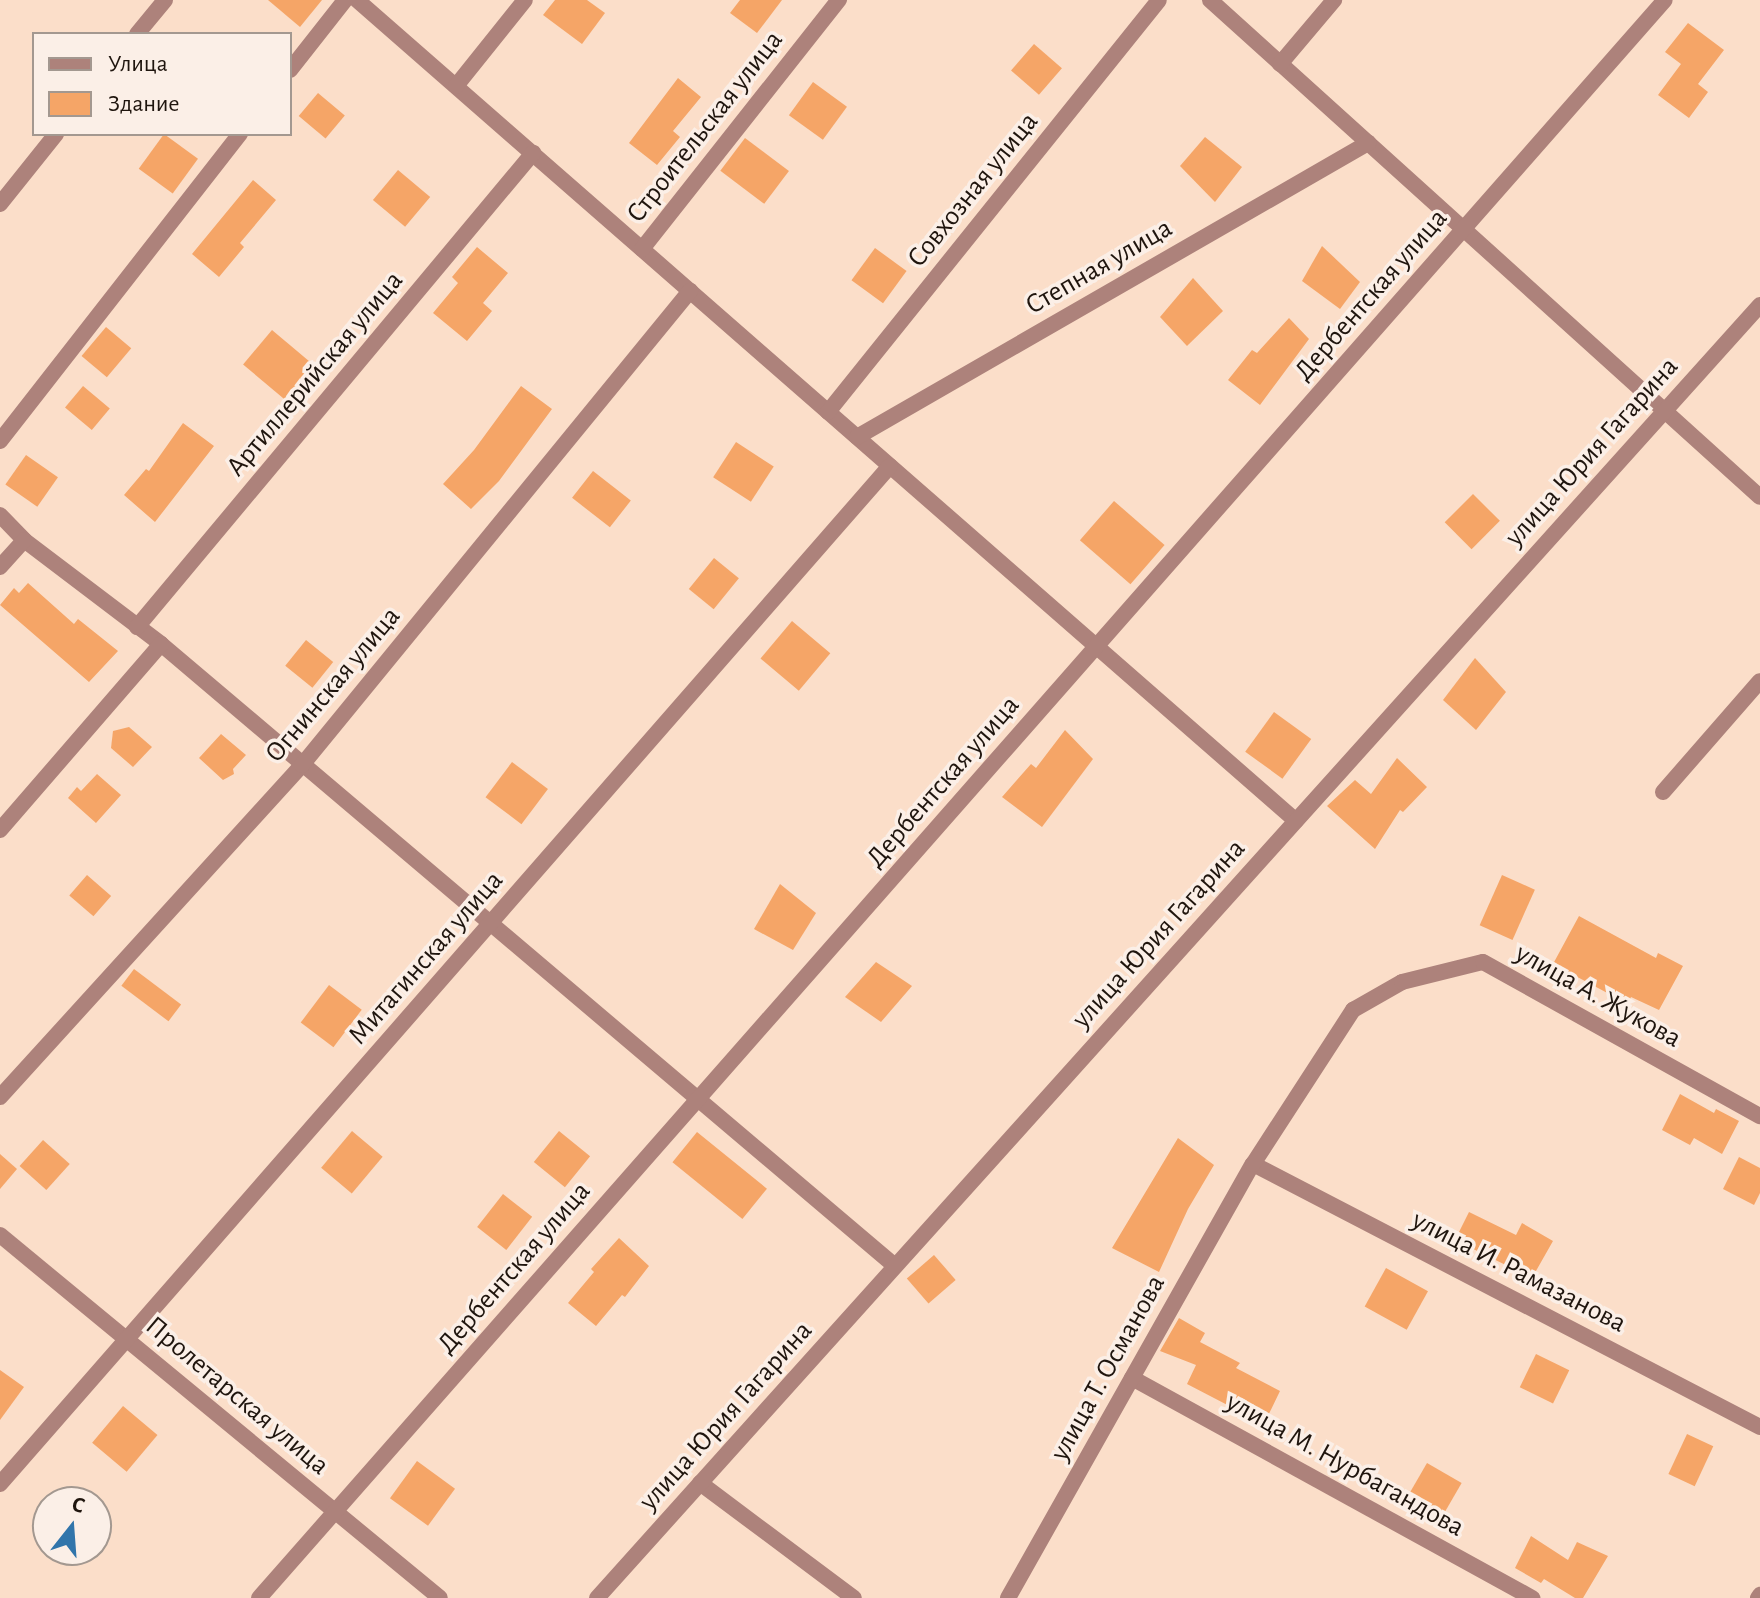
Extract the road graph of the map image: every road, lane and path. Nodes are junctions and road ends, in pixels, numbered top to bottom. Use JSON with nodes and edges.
{"nodes":[{"id":1,"x":165,"y":0,"type":"edge"},
{"id":2,"x":345,"y":0,"type":"edge"},
{"id":3,"x":357,"y":0,"type":"edge"},
{"id":4,"x":525,"y":0,"type":"edge"},
{"id":5,"x":839,"y":0,"type":"edge"},
{"id":6,"x":1159,"y":0,"type":"edge"},
{"id":7,"x":1210,"y":0,"type":"edge"},
{"id":8,"x":1334,"y":0,"type":"edge"},
{"id":9,"x":1665,"y":0,"type":"edge"},
{"id":10,"x":139,"y":32,"type":"edge"},
{"id":11,"x":1280,"y":64,"type":"junction"},
{"id":12,"x":292,"y":67,"type":"edge"},
{"id":13,"x":456,"y":86,"type":"junction"},
{"id":14,"x":54,"y":136,"type":"edge"},
{"id":15,"x":238,"y":136,"type":"edge"},
{"id":16,"x":1368,"y":143,"type":"junction"},
{"id":17,"x":533,"y":153,"type":"junction"},
{"id":18,"x":0,"y":204,"type":"edge"},
{"id":19,"x":1464,"y":229,"type":"junction"},
{"id":20,"x":642,"y":249,"type":"junction"},
{"id":21,"x":690,"y":291,"type":"junction"},
{"id":22,"x":1760,"y":305,"type":"edge"},
{"id":23,"x":1665,"y":411,"type":"junction"},
{"id":24,"x":828,"y":412,"type":"junction"},
{"id":25,"x":857,"y":437,"type":"junction"},
{"id":26,"x":0,"y":441,"type":"edge"},
{"id":27,"x":890,"y":466,"type":"junction"},
{"id":28,"x":1760,"y":497,"type":"edge"},
{"id":29,"x":0,"y":515,"type":"edge"},
{"id":30,"x":24,"y":540,"type":"junction"},
{"id":31,"x":0,"y":567,"type":"edge"},
{"id":32,"x":137,"y":627,"type":"junction"},
{"id":33,"x":161,"y":644,"type":"junction"},
{"id":34,"x":1096,"y":646,"type":"junction"},
{"id":35,"x":1760,"y":681,"type":"edge"},
{"id":36,"x":302,"y":765,"type":"junction"},
{"id":37,"x":1663,"y":792,"type":"dead end"},
{"id":38,"x":1296,"y":821,"type":"junction"},
{"id":39,"x":0,"y":830,"type":"edge"},
{"id":40,"x":490,"y":924,"type":"junction"},
{"id":41,"x":0,"y":1097,"type":"edge"},
{"id":42,"x":698,"y":1099,"type":"junction"},
{"id":43,"x":1760,"y":1116,"type":"edge"},
{"id":44,"x":1253,"y":1164,"type":"junction"},
{"id":45,"x":0,"y":1235,"type":"edge"},
{"id":46,"x":895,"y":1266,"type":"junction"},
{"id":47,"x":127,"y":1339,"type":"junction"},
{"id":48,"x":1132,"y":1378,"type":"junction"},
{"id":49,"x":1760,"y":1427,"type":"edge"},
{"id":50,"x":700,"y":1483,"type":"junction"},
{"id":51,"x":0,"y":1484,"type":"edge"},
{"id":52,"x":335,"y":1511,"type":"junction"},
{"id":53,"x":259,"y":1598,"type":"edge"},
{"id":54,"x":440,"y":1598,"type":"edge"},
{"id":55,"x":597,"y":1598,"type":"edge"},
{"id":56,"x":854,"y":1598,"type":"edge"},
{"id":57,"x":1008,"y":1598,"type":"edge"},
{"id":58,"x":1533,"y":1598,"type":"edge"}],
"edges":[{"from":1,"to":10,"type":"street"},
{"from":2,"to":12,"type":"street"},
{"from":3,"to":13,"type":"street"},
{"from":4,"to":13,"type":"street"},
{"from":5,"to":20,"type":"street","name":"Строительская улица"},
{"from":6,"to":24,"type":"street","name":"Совхозная улица"},
{"from":7,"to":11,"type":"street"},
{"from":8,"to":11,"type":"street"},
{"from":9,"to":19,"type":"street","name":"Дербентская улица"},
{"from":11,"to":16,"type":"street"},
{"from":13,"to":17,"type":"street"},
{"from":14,"to":18,"type":"street"},
{"from":15,"to":26,"type":"street"},
{"from":16,"to":19,"type":"street"},
{"from":16,"to":25,"type":"street","name":"Степная улица"},
{"from":17,"to":20,"type":"street"},
{"from":17,"to":32,"type":"street","name":"Артиллерийская улица"},
{"from":19,"to":23,"type":"street"},
{"from":19,"to":34,"type":"street","name":"Дербентская улица"},
{"from":20,"to":21,"type":"street"},
{"from":21,"to":24,"type":"street"},
{"from":21,"to":36,"type":"street","name":"Огнинская улица"},
{"from":22,"to":23,"type":"street","name":"улица Юрия Гагарина"},
{"from":23,"to":28,"type":"street"},
{"from":23,"to":38,"type":"street","name":"улица Юрия Гагарина"},
{"from":24,"to":25,"type":"street"},
{"from":25,"to":27,"type":"street"},
{"from":27,"to":34,"type":"street"},
{"from":27,"to":40,"type":"street","name":"Митагинская улица"},
{"from":29,"to":30,"type":"street"},
{"from":30,"to":31,"type":"street"},
{"from":30,"to":32,"type":"street"},
{"from":32,"to":33,"type":"street"},
{"from":33,"to":36,"type":"street"},
{"from":33,"to":39,"type":"street"},
{"from":34,"to":38,"type":"street"},
{"from":34,"to":42,"type":"street","name":"Дербентская улица"},
{"from":35,"to":37,"type":"street"},
{"from":36,"to":40,"type":"street"},
{"from":36,"to":41,"type":"street","name":"Огнинская улица"},
{"from":38,"to":46,"type":"street","name":"улица Юрия Гагарина"},
{"from":40,"to":42,"type":"street"},
{"from":40,"to":47,"type":"street","name":"Митагинская улица"},
{"from":42,"to":46,"type":"street"},
{"from":42,"to":52,"type":"street","name":"Дербентская улица"},
{"from":43,"to":44,"type":"street","name":"улица А. Жукова"},
{"from":44,"to":48,"type":"street","name":"улица Т. Османова"},
{"from":44,"to":49,"type":"street","name":"улица И. Рамазанова"},
{"from":45,"to":47,"type":"street","name":"Пролетарская улица"},
{"from":46,"to":50,"type":"street","name":"улица Юрия Гагарина"},
{"from":47,"to":51,"type":"street","name":"Митагинская улица"},
{"from":47,"to":52,"type":"street","name":"Пролетарская улица"},
{"from":48,"to":57,"type":"street","name":"улица Т. Османова"},
{"from":48,"to":58,"type":"street","name":"улица М. Нурбагандова"},
{"from":50,"to":55,"type":"street","name":"улица Юрия Гагарина"},
{"from":50,"to":56,"type":"street"},
{"from":52,"to":53,"type":"street","name":"Дербентская улица"},
{"from":52,"to":54,"type":"street","name":"Пролетарская улица"}]}
